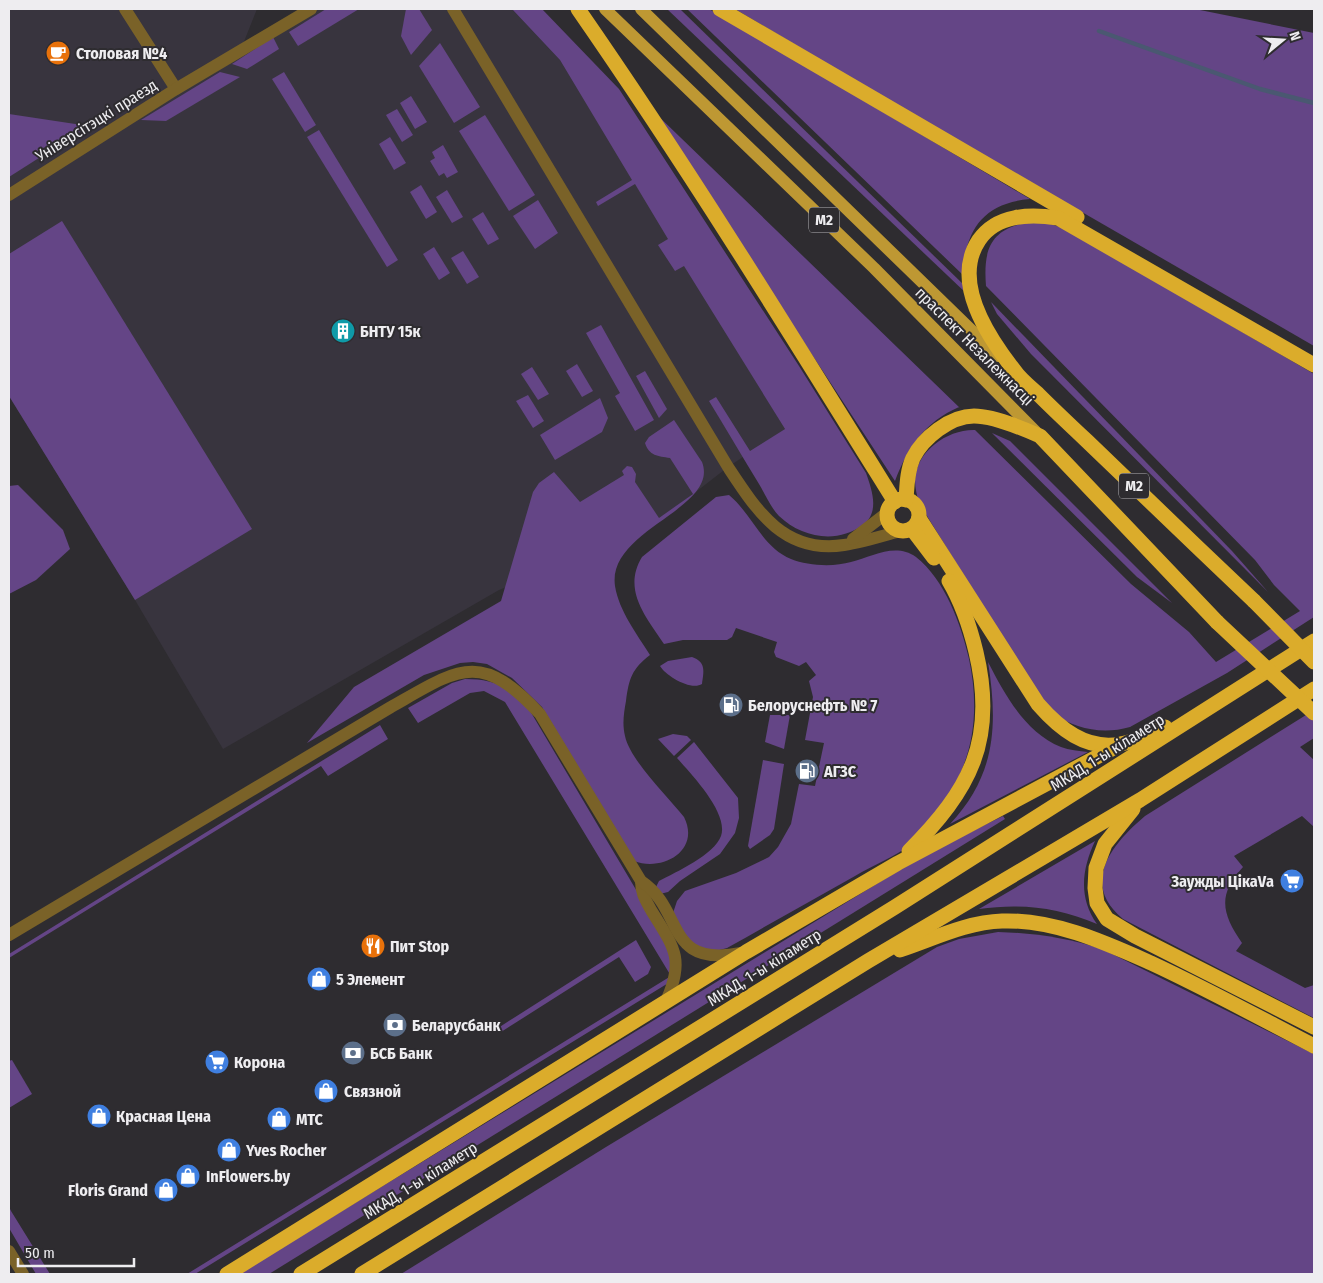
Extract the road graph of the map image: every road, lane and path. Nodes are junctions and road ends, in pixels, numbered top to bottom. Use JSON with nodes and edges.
{"nodes":[{"id":1,"x":125,"y":9,"type":"edge"},
{"id":2,"x":312,"y":9,"type":"edge"},
{"id":3,"x":453,"y":9,"type":"edge"},
{"id":4,"x":578,"y":9,"type":"edge"},
{"id":5,"x":605,"y":9,"type":"edge"},
{"id":6,"x":642,"y":9,"type":"edge"},
{"id":7,"x":720,"y":9,"type":"edge"},
{"id":8,"x":176,"y":89,"type":"junction"},
{"id":9,"x":9,"y":195,"type":"edge"},
{"id":10,"x":1314,"y":355,"type":"edge"},
{"id":11,"x":1314,"y":365,"type":"edge"},
{"id":12,"x":1014,"y":372,"type":"junction"},
{"id":13,"x":1040,"y":436,"type":"junction"},
{"id":14,"x":896,"y":505,"type":"junction"},
{"id":15,"x":911,"y":526,"type":"junction"},
{"id":16,"x":845,"y":545,"type":"junction"},
{"id":17,"x":1314,"y":641,"type":"edge"},
{"id":18,"x":1314,"y":662,"type":"edge"},
{"id":19,"x":1314,"y":689,"type":"edge"},
{"id":20,"x":1314,"y":713,"type":"edge"},
{"id":21,"x":1195,"y":716,"type":"junction"},
{"id":22,"x":1121,"y":744,"type":"junction"},
{"id":23,"x":1140,"y":800,"type":"junction"},
{"id":24,"x":898,"y":863,"type":"junction"},
{"id":25,"x":641,"y":881,"type":"junction"},
{"id":26,"x":9,"y":935,"type":"edge"},
{"id":27,"x":746,"y":952,"type":"junction"},
{"id":28,"x":868,"y":961,"type":"junction"},
{"id":29,"x":667,"y":1000,"type":"junction"},
{"id":30,"x":1314,"y":1027,"type":"edge"},
{"id":31,"x":1314,"y":1046,"type":"edge"},
{"id":32,"x":9,"y":1251,"type":"edge"},
{"id":33,"x":23,"y":1274,"type":"edge"},
{"id":34,"x":227,"y":1274,"type":"edge"},
{"id":35,"x":301,"y":1274,"type":"edge"},
{"id":36,"x":362,"y":1274,"type":"edge"}],
"edges":[{"from":1,"to":8,"type":"street"},
{"from":2,"to":8,"type":"street","name":"Універсітэцкі праезд"},
{"from":3,"to":16,"type":"street"},
{"from":4,"to":14,"type":"highway"},
{"from":5,"to":13,"type":"main road","name":"праспект Незалежнасці","number":"М2"},
{"from":6,"to":12,"type":"main road","name":"праспект Незалежнасці","number":"М2"},
{"from":7,"to":10,"type":"highway"},
{"from":8,"to":9,"type":"street","name":"Універсітэцкі праезд"},
{"from":11,"to":12,"type":"highway"},
{"from":12,"to":18,"type":"highway","name":"праспект Незалежнасці","number":"М2","bridge":true},
{"from":13,"to":14,"type":"highway"},
{"from":13,"to":20,"type":"highway","name":"праспект Незалежнасці","number":"М2","bridge":true},
{"from":14,"to":15,"type":"highway"},
{"from":14,"to":15,"type":"highway"},
{"from":14,"to":16,"type":"street"},
{"from":15,"to":16,"type":"street"},
{"from":15,"to":22,"type":"highway"},
{"from":15,"to":24,"type":"highway"},
{"from":17,"to":21,"type":"highway","name":"МКАД, 1-ы кіламетр"},
{"from":19,"to":23,"type":"highway"},
{"from":21,"to":22,"type":"highway"},
{"from":21,"to":35,"type":"highway","name":"МКАД, 1-ы кіламетр"},
{"from":22,"to":24,"type":"highway"},
{"from":23,"to":28,"type":"highway"},
{"from":23,"to":30,"type":"highway"},
{"from":24,"to":27,"type":"highway"},
{"from":25,"to":26,"type":"street"},
{"from":25,"to":27,"type":"street"},
{"from":25,"to":29,"type":"street"},
{"from":27,"to":29,"type":"highway"},
{"from":28,"to":31,"type":"highway"},
{"from":28,"to":36,"type":"highway"},
{"from":29,"to":34,"type":"highway"},
{"from":32,"to":33,"type":"street"}]}
